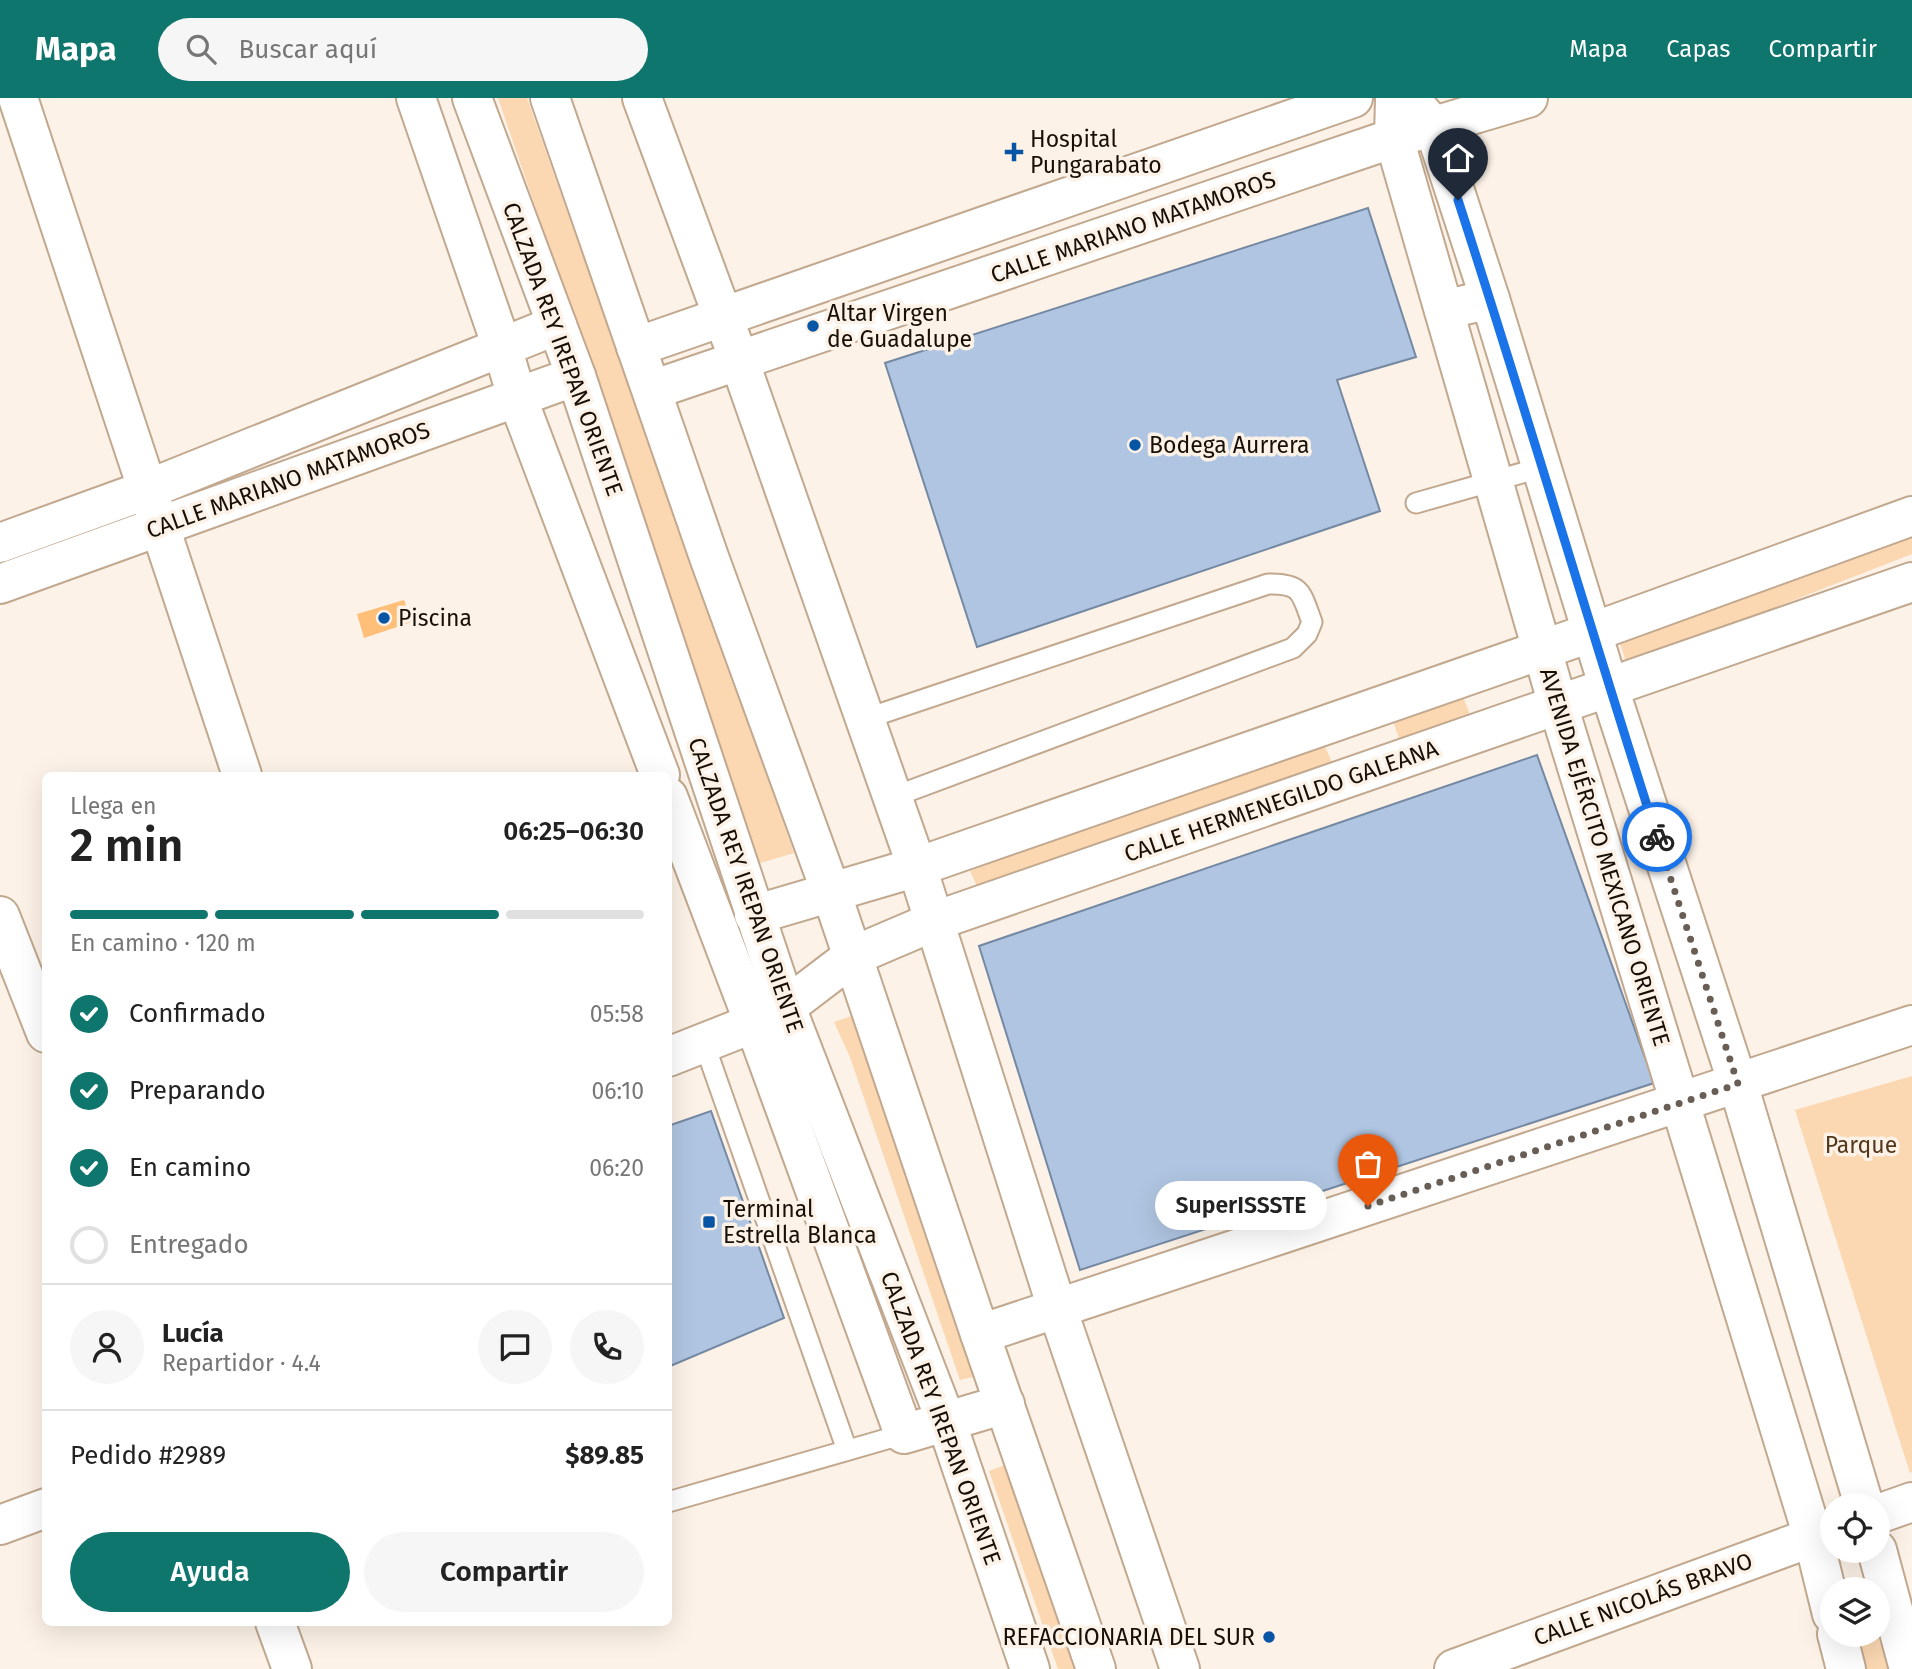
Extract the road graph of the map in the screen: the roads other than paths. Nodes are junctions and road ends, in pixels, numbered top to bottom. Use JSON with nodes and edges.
{"nodes":[{"id":1,"x":18,"y":98,"type":"edge"},
{"id":2,"x":416,"y":98,"type":"edge"},
{"id":3,"x":472,"y":98,"type":"edge"},
{"id":4,"x":550,"y":98,"type":"edge"},
{"id":5,"x":642,"y":98,"type":"edge"},
{"id":6,"x":1353,"y":98,"type":"edge"},
{"id":7,"x":1395,"y":98,"type":"edge"},
{"id":8,"x":1409,"y":98,"type":"edge"},
{"id":9,"x":1528,"y":98,"type":"edge"},
{"id":10,"x":1434,"y":127,"type":"junction"},
{"id":11,"x":1394,"y":138,"type":"junction"},
{"id":12,"x":1052,"y":204,"type":"junction"},
{"id":13,"x":1063,"y":251,"type":"junction"},
{"id":14,"x":1490,"y":299,"type":"junction"},
{"id":15,"x":1444,"y":310,"type":"junction"},
{"id":16,"x":722,"y":316,"type":"junction"},
{"id":17,"x":557,"y":325,"type":"junction"},
{"id":18,"x":502,"y":347,"type":"junction"},
{"id":19,"x":636,"y":347,"type":"junction"},
{"id":20,"x":739,"y":360,"type":"junction"},
{"id":21,"x":576,"y":376,"type":"junction"},
{"id":22,"x":652,"y":390,"type":"junction"},
{"id":23,"x":517,"y":397,"type":"junction"},
{"id":24,"x":1543,"y":467,"type":"junction"},
{"id":25,"x":1493,"y":482,"type":"junction"},
{"id":26,"x":146,"y":490,"type":"junction"},
{"id":27,"x":1416,"y":503,"type":"dead end"},
{"id":28,"x":1912,"y":516,"type":"edge"},
{"id":29,"x":158,"y":527,"type":"junction"},
{"id":30,"x":0,"y":543,"type":"edge"},
{"id":31,"x":1912,"y":582,"type":"edge"},
{"id":32,"x":0,"y":584,"type":"edge"},
{"id":33,"x":1593,"y":632,"type":"junction"},
{"id":34,"x":1541,"y":649,"type":"junction"},
{"id":35,"x":1609,"y":688,"type":"junction"},
{"id":36,"x":1558,"y":705,"type":"junction"},
{"id":37,"x":865,"y":719,"type":"junction"},
{"id":38,"x":1336,"y":721,"type":"junction"},
{"id":39,"x":241,"y":772,"type":"edge"},
{"id":40,"x":659,"y":772,"type":"edge"},
{"id":41,"x":1356,"y":775,"type":"junction"},
{"id":42,"x":893,"y":797,"type":"junction"},
{"id":43,"x":672,"y":806,"type":"edge"},
{"id":44,"x":917,"y":867,"type":"junction"},
{"id":45,"x":831,"y":892,"type":"junction"},
{"id":46,"x":754,"y":915,"type":"junction"},
{"id":47,"x":0,"y":916,"type":"edge"},
{"id":48,"x":935,"y":921,"type":"junction"},
{"id":49,"x":853,"y":956,"type":"junction"},
{"id":50,"x":770,"y":1015,"type":"junction"},
{"id":51,"x":42,"y":1023,"type":"edge"},
{"id":52,"x":1912,"y":1025,"type":"edge"},
{"id":53,"x":704,"y":1043,"type":"junction"},
{"id":54,"x":672,"y":1055,"type":"edge"},
{"id":55,"x":1738,"y":1084,"type":"junction"},
{"id":56,"x":1680,"y":1104,"type":"junction"},
{"id":57,"x":1057,"y":1308,"type":"junction"},
{"id":58,"x":980,"y":1334,"type":"junction"},
{"id":59,"x":1005,"y":1404,"type":"junction"},
{"id":60,"x":946,"y":1421,"type":"junction"},
{"id":61,"x":904,"y":1434,"type":"junction"},
{"id":62,"x":847,"y":1450,"type":"junction"},
{"id":63,"x":1860,"y":1493,"type":"edge"},
{"id":64,"x":672,"y":1501,"type":"edge"},
{"id":65,"x":1912,"y":1502,"type":"edge"},
{"id":66,"x":42,"y":1509,"type":"edge"},
{"id":67,"x":1890,"y":1510,"type":"edge"},
{"id":68,"x":1820,"y":1524,"type":"edge"},
{"id":69,"x":0,"y":1525,"type":"edge"},
{"id":70,"x":1820,"y":1534,"type":"edge"},
{"id":71,"x":1880,"y":1563,"type":"edge"},
{"id":72,"x":276,"y":1626,"type":"edge"},
{"id":73,"x":1841,"y":1647,"type":"edge"},
{"id":74,"x":292,"y":1669,"type":"edge"},
{"id":75,"x":1030,"y":1669,"type":"edge"},
{"id":76,"x":1096,"y":1669,"type":"edge"},
{"id":77,"x":1180,"y":1669,"type":"edge"},
{"id":78,"x":1454,"y":1669,"type":"edge"},
{"id":79,"x":1846,"y":1669,"type":"edge"},
{"id":80,"x":1909,"y":1669,"type":"edge"}],
"edges":[{"from":1,"to":26,"type":"street"},
{"from":2,"to":18,"type":"street"},
{"from":3,"to":17,"type":"street","name":"CALZADA REY IREPAN ORIENTE"},
{"from":4,"to":19,"type":"street"},
{"from":5,"to":16,"type":"street"},
{"from":6,"to":12,"type":"street"},
{"from":7,"to":11,"type":"street","name":"AVENIDA EJÉRCITO MEXICANO ORIENTE"},
{"from":8,"to":10,"type":"street"},
{"from":9,"to":10,"type":"street","name":"CALLE MARIANO MATAMOROS"},
{"from":10,"to":11,"type":"street","name":"CALLE MARIANO MATAMOROS"},
{"from":10,"to":14,"type":"street"},
{"from":11,"to":13,"type":"street","name":"CALLE MARIANO MATAMOROS"},
{"from":11,"to":15,"type":"street","name":"AVENIDA EJÉRCITO MEXICANO ORIENTE"},
{"from":12,"to":13,"type":"street"},
{"from":12,"to":16,"type":"street"},
{"from":13,"to":20,"type":"street","name":"CALLE MARIANO MATAMOROS"},
{"from":14,"to":15,"type":"street"},
{"from":14,"to":24,"type":"street"},
{"from":15,"to":25,"type":"street","name":"AVENIDA EJÉRCITO MEXICANO ORIENTE"},
{"from":16,"to":19,"type":"street"},
{"from":16,"to":20,"type":"street"},
{"from":17,"to":18,"type":"street","name":"CALLE MARIANO MATAMOROS"},
{"from":17,"to":21,"type":"street","name":"CALZADA REY IREPAN ORIENTE"},
{"from":18,"to":23,"type":"street"},
{"from":18,"to":26,"type":"street","name":"CALLE MARIANO MATAMOROS"},
{"from":19,"to":22,"type":"street"},
{"from":20,"to":22,"type":"street","name":"CALLE MARIANO MATAMOROS"},
{"from":20,"to":37,"type":"street"},
{"from":21,"to":23,"type":"street","name":"CALLE MARIANO MATAMOROS"},
{"from":21,"to":46,"type":"street","name":"CALZADA REY IREPAN ORIENTE"},
{"from":22,"to":45,"type":"street"},
{"from":23,"to":29,"type":"street","name":"CALLE MARIANO MATAMOROS"},
{"from":23,"to":40,"type":"street"},
{"from":24,"to":25,"type":"lane"},
{"from":24,"to":33,"type":"street"},
{"from":25,"to":27,"type":"lane"},
{"from":25,"to":34,"type":"street","name":"AVENIDA EJÉRCITO MEXICANO ORIENTE"},
{"from":26,"to":29,"type":"street"},
{"from":26,"to":30,"type":"street","name":"CALLE MARIANO MATAMOROS"},
{"from":28,"to":33,"type":"street"},
{"from":29,"to":32,"type":"street","name":"CALLE MARIANO MATAMOROS"},
{"from":29,"to":39,"type":"street"},
{"from":31,"to":35,"type":"street","name":"CALLE HERMENEGILDO GALEANA"},
{"from":33,"to":34,"type":"street"},
{"from":33,"to":35,"type":"street"},
{"from":34,"to":36,"type":"street","name":"AVENIDA EJÉRCITO MEXICANO ORIENTE"},
{"from":34,"to":38,"type":"street"},
{"from":35,"to":36,"type":"street","name":"CALLE HERMENEGILDO GALEANA"},
{"from":35,"to":55,"type":"street"},
{"from":36,"to":41,"type":"street","name":"CALLE HERMENEGILDO GALEANA"},
{"from":36,"to":56,"type":"street","name":"AVENIDA EJÉRCITO MEXICANO ORIENTE"},
{"from":37,"to":42,"type":"street"},
{"from":37,"to":42,"type":"lane"},
{"from":38,"to":41,"type":"street"},
{"from":38,"to":44,"type":"street"},
{"from":41,"to":48,"type":"street","name":"CALLE HERMENEGILDO GALEANA"},
{"from":42,"to":44,"type":"street"},
{"from":43,"to":50,"type":"street"},
{"from":44,"to":45,"type":"street"},
{"from":44,"to":48,"type":"street"},
{"from":45,"to":46,"type":"street"},
{"from":45,"to":49,"type":"street"},
{"from":46,"to":50,"type":"street","name":"CALZADA REY IREPAN ORIENTE"},
{"from":47,"to":51,"type":"street"},
{"from":48,"to":49,"type":"street","name":"CALLE HERMENEGILDO GALEANA"},
{"from":48,"to":57,"type":"street"},
{"from":49,"to":50,"type":"street","name":"CALLE HERMENEGILDO GALEANA"},
{"from":49,"to":58,"type":"street"},
{"from":50,"to":53,"type":"street","name":"CALLE HERMENEGILDO GALEANA"},
{"from":50,"to":60,"type":"street","name":"CALZADA REY IREPAN ORIENTE"},
{"from":50,"to":61,"type":"street"},
{"from":52,"to":55,"type":"street"},
{"from":53,"to":54,"type":"street","name":"CALLE HERMENEGILDO GALEANA"},
{"from":53,"to":62,"type":"lane"},
{"from":55,"to":56,"type":"street"},
{"from":55,"to":63,"type":"street"},
{"from":56,"to":57,"type":"street"},
{"from":56,"to":68,"type":"street","name":"AVENIDA EJÉRCITO MEXICANO ORIENTE"},
{"from":57,"to":58,"type":"street"},
{"from":57,"to":77,"type":"street"},
{"from":58,"to":59,"type":"street"},
{"from":59,"to":60,"type":"street"},
{"from":59,"to":76,"type":"street"},
{"from":60,"to":61,"type":"street"},
{"from":60,"to":75,"type":"street","name":"CALZADA REY IREPAN ORIENTE"},
{"from":61,"to":62,"type":"lane"},
{"from":62,"to":64,"type":"lane"},
{"from":65,"to":67,"type":"street"},
{"from":66,"to":69,"type":"street"},
{"from":70,"to":78,"type":"street","name":"CALLE NICOLÁS BRAVO"},
{"from":71,"to":80,"type":"street"},
{"from":72,"to":74,"type":"street"},
{"from":73,"to":79,"type":"street"}]}
